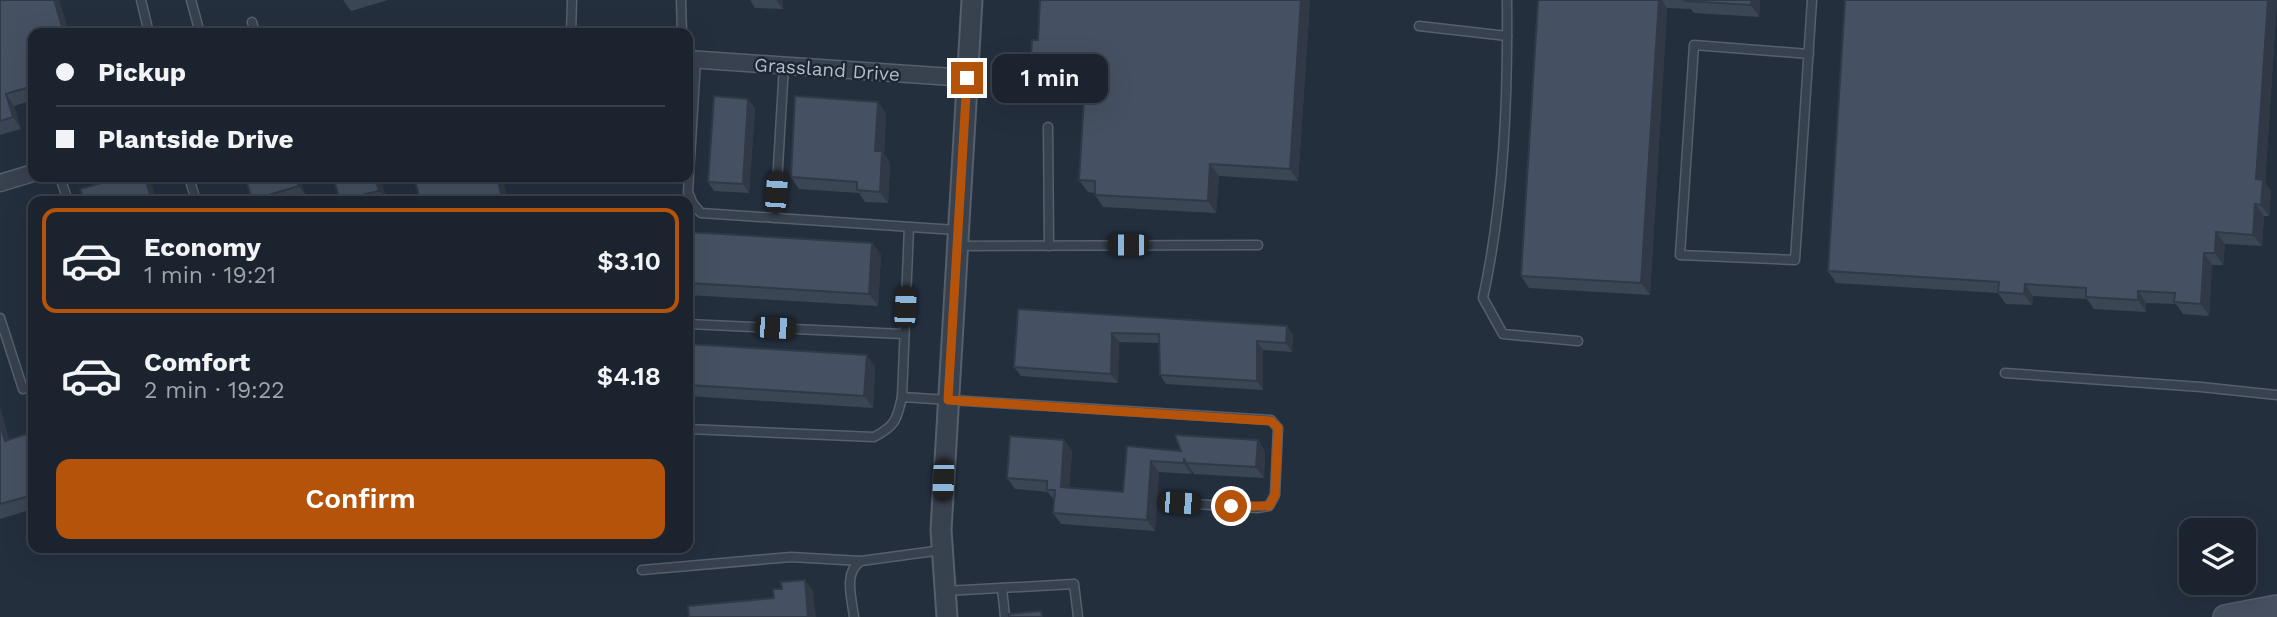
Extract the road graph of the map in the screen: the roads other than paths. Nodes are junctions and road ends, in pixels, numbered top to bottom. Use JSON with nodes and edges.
{"nodes":[{"id":1,"x":141,"y":0,"type":"edge"},
{"id":2,"x":191,"y":0,"type":"edge"},
{"id":3,"x":572,"y":0,"type":"edge"},
{"id":4,"x":681,"y":0,"type":"edge"},
{"id":5,"x":972,"y":0,"type":"edge"},
{"id":6,"x":1507,"y":0,"type":"edge"},
{"id":7,"x":1812,"y":0,"type":"edge"},
{"id":8,"x":253,"y":22,"type":"dead end"},
{"id":9,"x":1419,"y":26,"type":"dead end"},
{"id":10,"x":148,"y":28,"type":"edge"},
{"id":11,"x":199,"y":28,"type":"edge"},
{"id":12,"x":254,"y":28,"type":"edge"},
{"id":13,"x":571,"y":28,"type":"edge"},
{"id":14,"x":682,"y":28,"type":"edge"},
{"id":15,"x":1507,"y":36,"type":"junction"},
{"id":16,"x":1810,"y":54,"type":"junction"},
{"id":17,"x":693,"y":59,"type":"edge"},
{"id":18,"x":784,"y":65,"type":"junction"},
{"id":19,"x":967,"y":78,"type":"junction"},
{"id":20,"x":1048,"y":127,"type":"dead end"},
{"id":21,"x":28,"y":175,"type":"edge"},
{"id":22,"x":0,"y":183,"type":"edge"},
{"id":23,"x":693,"y":204,"type":"edge"},
{"id":24,"x":775,"y":218,"type":"junction"},
{"id":25,"x":909,"y":227,"type":"junction"},
{"id":26,"x":957,"y":238,"type":"junction"},
{"id":27,"x":1258,"y":244,"type":"dead end"},
{"id":28,"x":1049,"y":246,"type":"junction"},
{"id":29,"x":0,"y":318,"type":"edge"},
{"id":30,"x":693,"y":324,"type":"edge"},
{"id":31,"x":903,"y":334,"type":"junction"},
{"id":32,"x":1578,"y":341,"type":"dead end"},
{"id":33,"x":2005,"y":373,"type":"dead end"},
{"id":34,"x":23,"y":389,"type":"dead end"},
{"id":35,"x":2277,"y":394,"type":"edge"},
{"id":36,"x":902,"y":397,"type":"junction"},
{"id":37,"x":948,"y":400,"type":"junction"},
{"id":38,"x":693,"y":429,"type":"edge"},
{"id":39,"x":1180,"y":503,"type":"dead end"},
{"id":40,"x":942,"y":550,"type":"junction"},
{"id":41,"x":861,"y":561,"type":"junction"},
{"id":42,"x":642,"y":570,"type":"dead end"},
{"id":43,"x":1002,"y":588,"type":"junction"},
{"id":44,"x":944,"y":591,"type":"junction"},
{"id":45,"x":2277,"y":607,"type":"edge"},
{"id":46,"x":854,"y":617,"type":"edge"},
{"id":47,"x":947,"y":617,"type":"edge"},
{"id":48,"x":1005,"y":617,"type":"edge"},
{"id":49,"x":1078,"y":617,"type":"edge"},
{"id":50,"x":2225,"y":617,"type":"edge"}],
"edges":[{"from":1,"to":10,"type":"lane"},
{"from":2,"to":11,"type":"lane"},
{"from":3,"to":13,"type":"lane"},
{"from":4,"to":14,"type":"lane"},
{"from":5,"to":19,"type":"street"},
{"from":6,"to":15,"type":"lane"},
{"from":7,"to":16,"type":"lane"},
{"from":8,"to":12,"type":"lane"},
{"from":9,"to":15,"type":"lane"},
{"from":15,"to":32,"type":"lane"},
{"from":16,"to":16,"type":"lane"},
{"from":17,"to":18,"type":"street","name":"Grassland Drive"},
{"from":18,"to":19,"type":"street","name":"Grassland Drive"},
{"from":18,"to":24,"type":"lane"},
{"from":19,"to":26,"type":"street"},
{"from":20,"to":28,"type":"lane"},
{"from":21,"to":22,"type":"street"},
{"from":23,"to":24,"type":"lane"},
{"from":24,"to":25,"type":"lane"},
{"from":25,"to":26,"type":"lane"},
{"from":25,"to":31,"type":"lane"},
{"from":26,"to":28,"type":"lane"},
{"from":26,"to":37,"type":"street"},
{"from":27,"to":28,"type":"lane"},
{"from":29,"to":34,"type":"lane"},
{"from":30,"to":31,"type":"lane"},
{"from":31,"to":36,"type":"lane"},
{"from":33,"to":35,"type":"lane"},
{"from":36,"to":37,"type":"lane"},
{"from":36,"to":38,"type":"lane"},
{"from":37,"to":39,"type":"lane"},
{"from":37,"to":40,"type":"street"},
{"from":40,"to":41,"type":"lane"},
{"from":40,"to":44,"type":"street"},
{"from":41,"to":42,"type":"lane"},
{"from":41,"to":46,"type":"lane"},
{"from":43,"to":44,"type":"lane"},
{"from":43,"to":48,"type":"lane"},
{"from":43,"to":49,"type":"lane"},
{"from":44,"to":47,"type":"street"},
{"from":45,"to":50,"type":"main road"}]}
